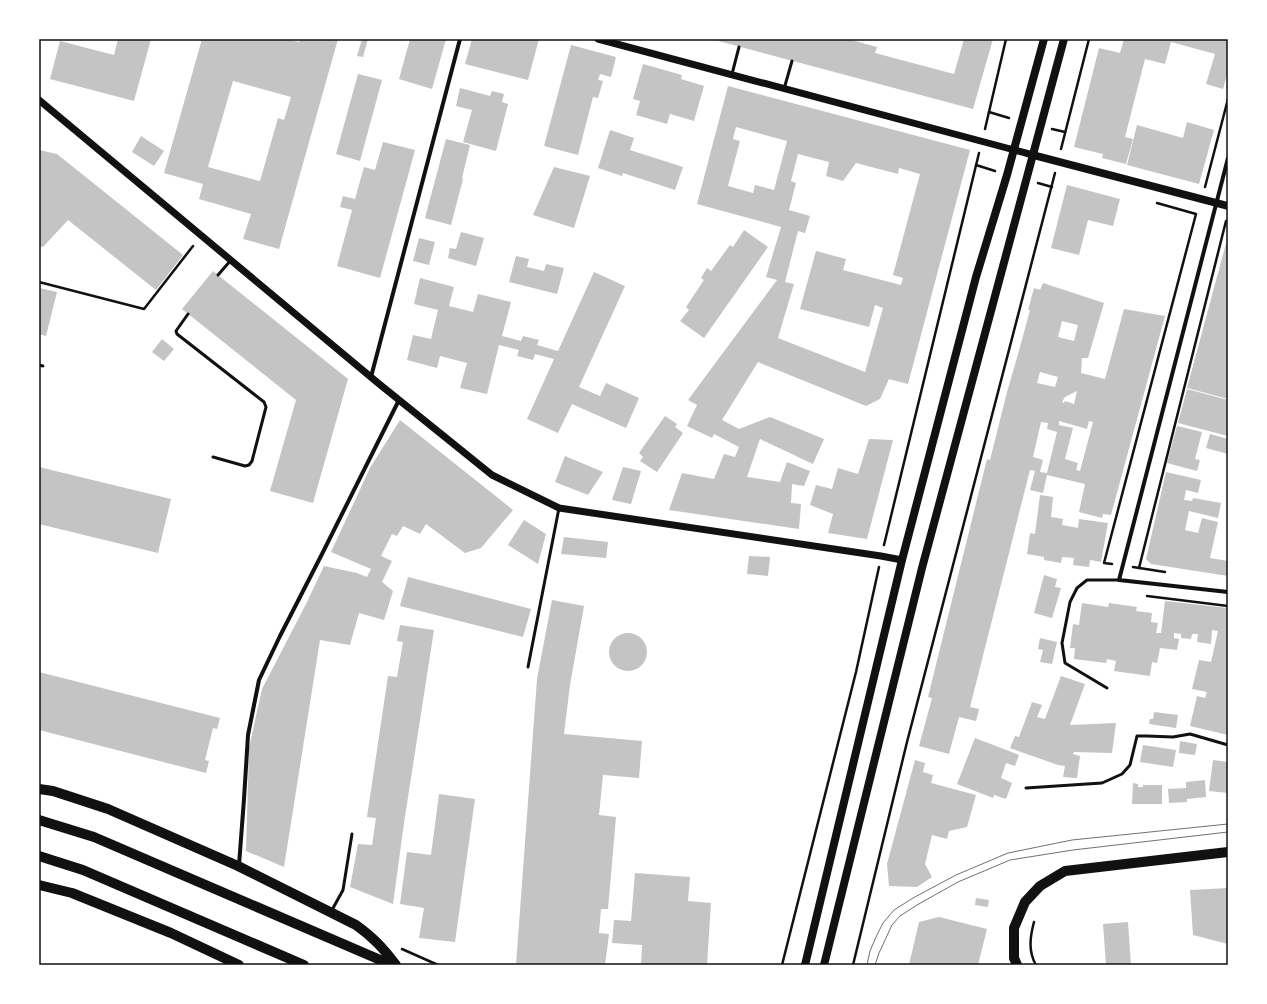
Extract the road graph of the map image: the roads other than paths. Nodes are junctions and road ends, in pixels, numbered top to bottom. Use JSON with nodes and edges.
{"nodes":[{"id":1,"x":460,"y":39,"type":"edge"},
{"id":2,"x":598,"y":39,"type":"edge"},
{"id":3,"x":1044,"y":39,"type":"edge"},
{"id":4,"x":1064,"y":39,"type":"edge"},
{"id":5,"x":739,"y":47,"type":"dead end"},
{"id":6,"x":792,"y":61,"type":"dead end"},
{"id":7,"x":731,"y":75,"type":"junction"},
{"id":8,"x":784,"y":89,"type":"junction"},
{"id":9,"x":39,"y":100,"type":"edge"},
{"id":10,"x":1014,"y":150,"type":"junction"},
{"id":11,"x":1033,"y":155,"type":"junction"},
{"id":12,"x":1228,"y":158,"type":"edge"},
{"id":13,"x":1216,"y":203,"type":"junction"},
{"id":14,"x":1228,"y":206,"type":"edge"},
{"id":15,"x":231,"y":260,"type":"junction"},
{"id":16,"x":218,"y":276,"type":"dead end"},
{"id":17,"x":188,"y":314,"type":"dead end"},
{"id":18,"x":371,"y":376,"type":"junction"},
{"id":19,"x":399,"y":400,"type":"junction"},
{"id":20,"x":212,"y":457,"type":"dead end"},
{"id":21,"x":559,"y":508,"type":"junction"},
{"id":22,"x":902,"y":560,"type":"junction"},
{"id":23,"x":1119,"y":580,"type":"junction"},
{"id":24,"x":1228,"y":592,"type":"edge"},
{"id":25,"x":528,"y":667,"type":"dead end"},
{"id":26,"x":1107,"y":688,"type":"dead end"},
{"id":27,"x":1228,"y":745,"type":"edge"},
{"id":28,"x":1026,"y":788,"type":"dead end"},
{"id":29,"x":39,"y":789,"type":"edge"},
{"id":30,"x":39,"y":820,"type":"edge"},
{"id":31,"x":352,"y":834,"type":"dead end"},
{"id":32,"x":1228,"y":852,"type":"edge"},
{"id":33,"x":39,"y":856,"type":"edge"},
{"id":34,"x":238,"y":866,"type":"junction"},
{"id":35,"x":39,"y":885,"type":"edge"},
{"id":36,"x":331,"y":912,"type":"junction"},
{"id":37,"x":239,"y":965,"type":"edge"},
{"id":38,"x":304,"y":965,"type":"edge"},
{"id":39,"x":392,"y":965,"type":"edge"},
{"id":40,"x":396,"y":965,"type":"edge"},
{"id":41,"x":805,"y":965,"type":"edge"},
{"id":42,"x":824,"y":965,"type":"edge"},
{"id":43,"x":1017,"y":965,"type":"edge"}],
"edges":[{"from":1,"to":18,"type":"street"},
{"from":2,"to":7,"type":"street"},
{"from":3,"to":10,"type":"main road"},
{"from":4,"to":11,"type":"main road"},
{"from":5,"to":7,"type":"lane"},
{"from":6,"to":8,"type":"lane"},
{"from":7,"to":8,"type":"street"},
{"from":8,"to":10,"type":"street"},
{"from":9,"to":15,"type":"street"},
{"from":10,"to":11,"type":"street"},
{"from":10,"to":22,"type":"main road"},
{"from":11,"to":13,"type":"main road"},
{"from":11,"to":42,"type":"main road"},
{"from":12,"to":13,"type":"street"},
{"from":13,"to":14,"type":"main road"},
{"from":13,"to":23,"type":"street"},
{"from":15,"to":16,"type":"lane"},
{"from":15,"to":18,"type":"street"},
{"from":17,"to":20,"type":"lane"},
{"from":18,"to":19,"type":"street"},
{"from":19,"to":21,"type":"street"},
{"from":19,"to":34,"type":"street"},
{"from":21,"to":22,"type":"street"},
{"from":21,"to":25,"type":"lane"},
{"from":22,"to":41,"type":"main road"},
{"from":23,"to":24,"type":"street"},
{"from":23,"to":26,"type":"lane"},
{"from":27,"to":28,"type":"lane"},
{"from":29,"to":34,"type":"main road"},
{"from":30,"to":39,"type":"main road"},
{"from":31,"to":36,"type":"lane"},
{"from":32,"to":43,"type":"main road"},
{"from":33,"to":38,"type":"main road"},
{"from":34,"to":36,"type":"main road"},
{"from":35,"to":37,"type":"main road"},
{"from":36,"to":40,"type":"main road"}]}
